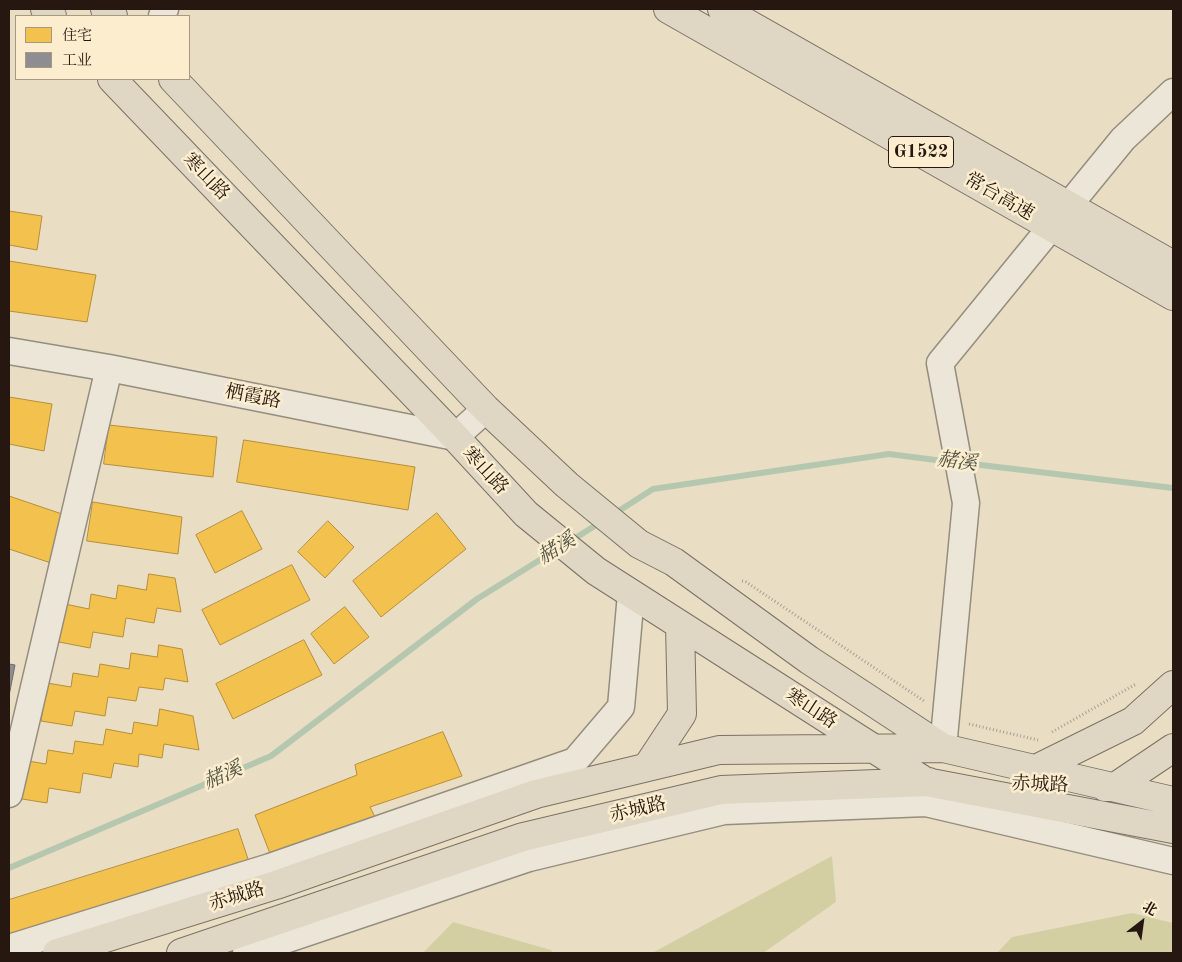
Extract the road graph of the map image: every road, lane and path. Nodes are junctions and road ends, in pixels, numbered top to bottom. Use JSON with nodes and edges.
{"nodes":[{"id":1,"x":668,"y":9,"type":"edge"},
{"id":2,"x":722,"y":9,"type":"edge"},
{"id":3,"x":113,"y":80,"type":"edge"},
{"id":4,"x":174,"y":80,"type":"edge"},
{"id":5,"x":1173,"y":92,"type":"edge"},
{"id":6,"x":1173,"y":265,"type":"edge"},
{"id":7,"x":1173,"y":296,"type":"edge"},
{"id":8,"x":9,"y":351,"type":"edge"},
{"id":9,"x":109,"y":368,"type":"junction"},
{"id":10,"x":486,"y":408,"type":"junction"},
{"id":11,"x":455,"y":437,"type":"junction"},
{"id":12,"x":631,"y":594,"type":"junction"},
{"id":13,"x":680,"y":625,"type":"junction"},
{"id":14,"x":1173,"y":685,"type":"edge"},
{"id":15,"x":872,"y":748,"type":"junction"},
{"id":16,"x":944,"y":748,"type":"junction"},
{"id":17,"x":1173,"y":748,"type":"edge"},
{"id":18,"x":646,"y":767,"type":"junction"},
{"id":19,"x":1036,"y":769,"type":"junction"},
{"id":20,"x":926,"y":782,"type":"junction"},
{"id":21,"x":1115,"y":787,"type":"junction"},
{"id":22,"x":9,"y":794,"type":"edge"},
{"id":23,"x":1173,"y":801,"type":"edge"},
{"id":24,"x":1173,"y":829,"type":"edge"},
{"id":25,"x":1173,"y":861,"type":"edge"},
{"id":26,"x":9,"y":948,"type":"edge"},
{"id":27,"x":57,"y":953,"type":"edge"},
{"id":28,"x":181,"y":953,"type":"edge"},
{"id":29,"x":246,"y":953,"type":"edge"}],
"edges":[{"from":1,"to":7,"type":"main road","name":"常台高速","number":"G1522"},
{"from":2,"to":6,"type":"main road","name":"常台高速","number":"G1522"},
{"from":3,"to":11,"type":"main road","name":"寒山路"},
{"from":4,"to":10,"type":"main road","name":"寒山路"},
{"from":5,"to":16,"type":"street"},
{"from":8,"to":9,"type":"street","name":"栖霞路"},
{"from":9,"to":11,"type":"street","name":"栖霞路"},
{"from":9,"to":22,"type":"street"},
{"from":10,"to":11,"type":"street"},
{"from":10,"to":16,"type":"main road","name":"寒山路"},
{"from":11,"to":12,"type":"main road","name":"寒山路"},
{"from":12,"to":13,"type":"main road","name":"寒山路"},
{"from":12,"to":26,"type":"street"},
{"from":13,"to":15,"type":"main road","name":"寒山路"},
{"from":13,"to":18,"type":"main road"},
{"from":14,"to":19,"type":"main road"},
{"from":15,"to":16,"type":"main road","name":"赤城路"},
{"from":15,"to":18,"type":"main road","name":"赤城路"},
{"from":15,"to":20,"type":"main road","name":"寒山路"},
{"from":16,"to":19,"type":"main road"},
{"from":17,"to":21,"type":"main road"},
{"from":18,"to":27,"type":"main road","name":"赤城路"},
{"from":19,"to":21,"type":"main road"},
{"from":20,"to":21,"type":"main road","name":"赤城路"},
{"from":20,"to":24,"type":"main road"},
{"from":20,"to":28,"type":"main road","name":"赤城路"},
{"from":21,"to":23,"type":"main road"},
{"from":25,"to":29,"type":"street"}]}
